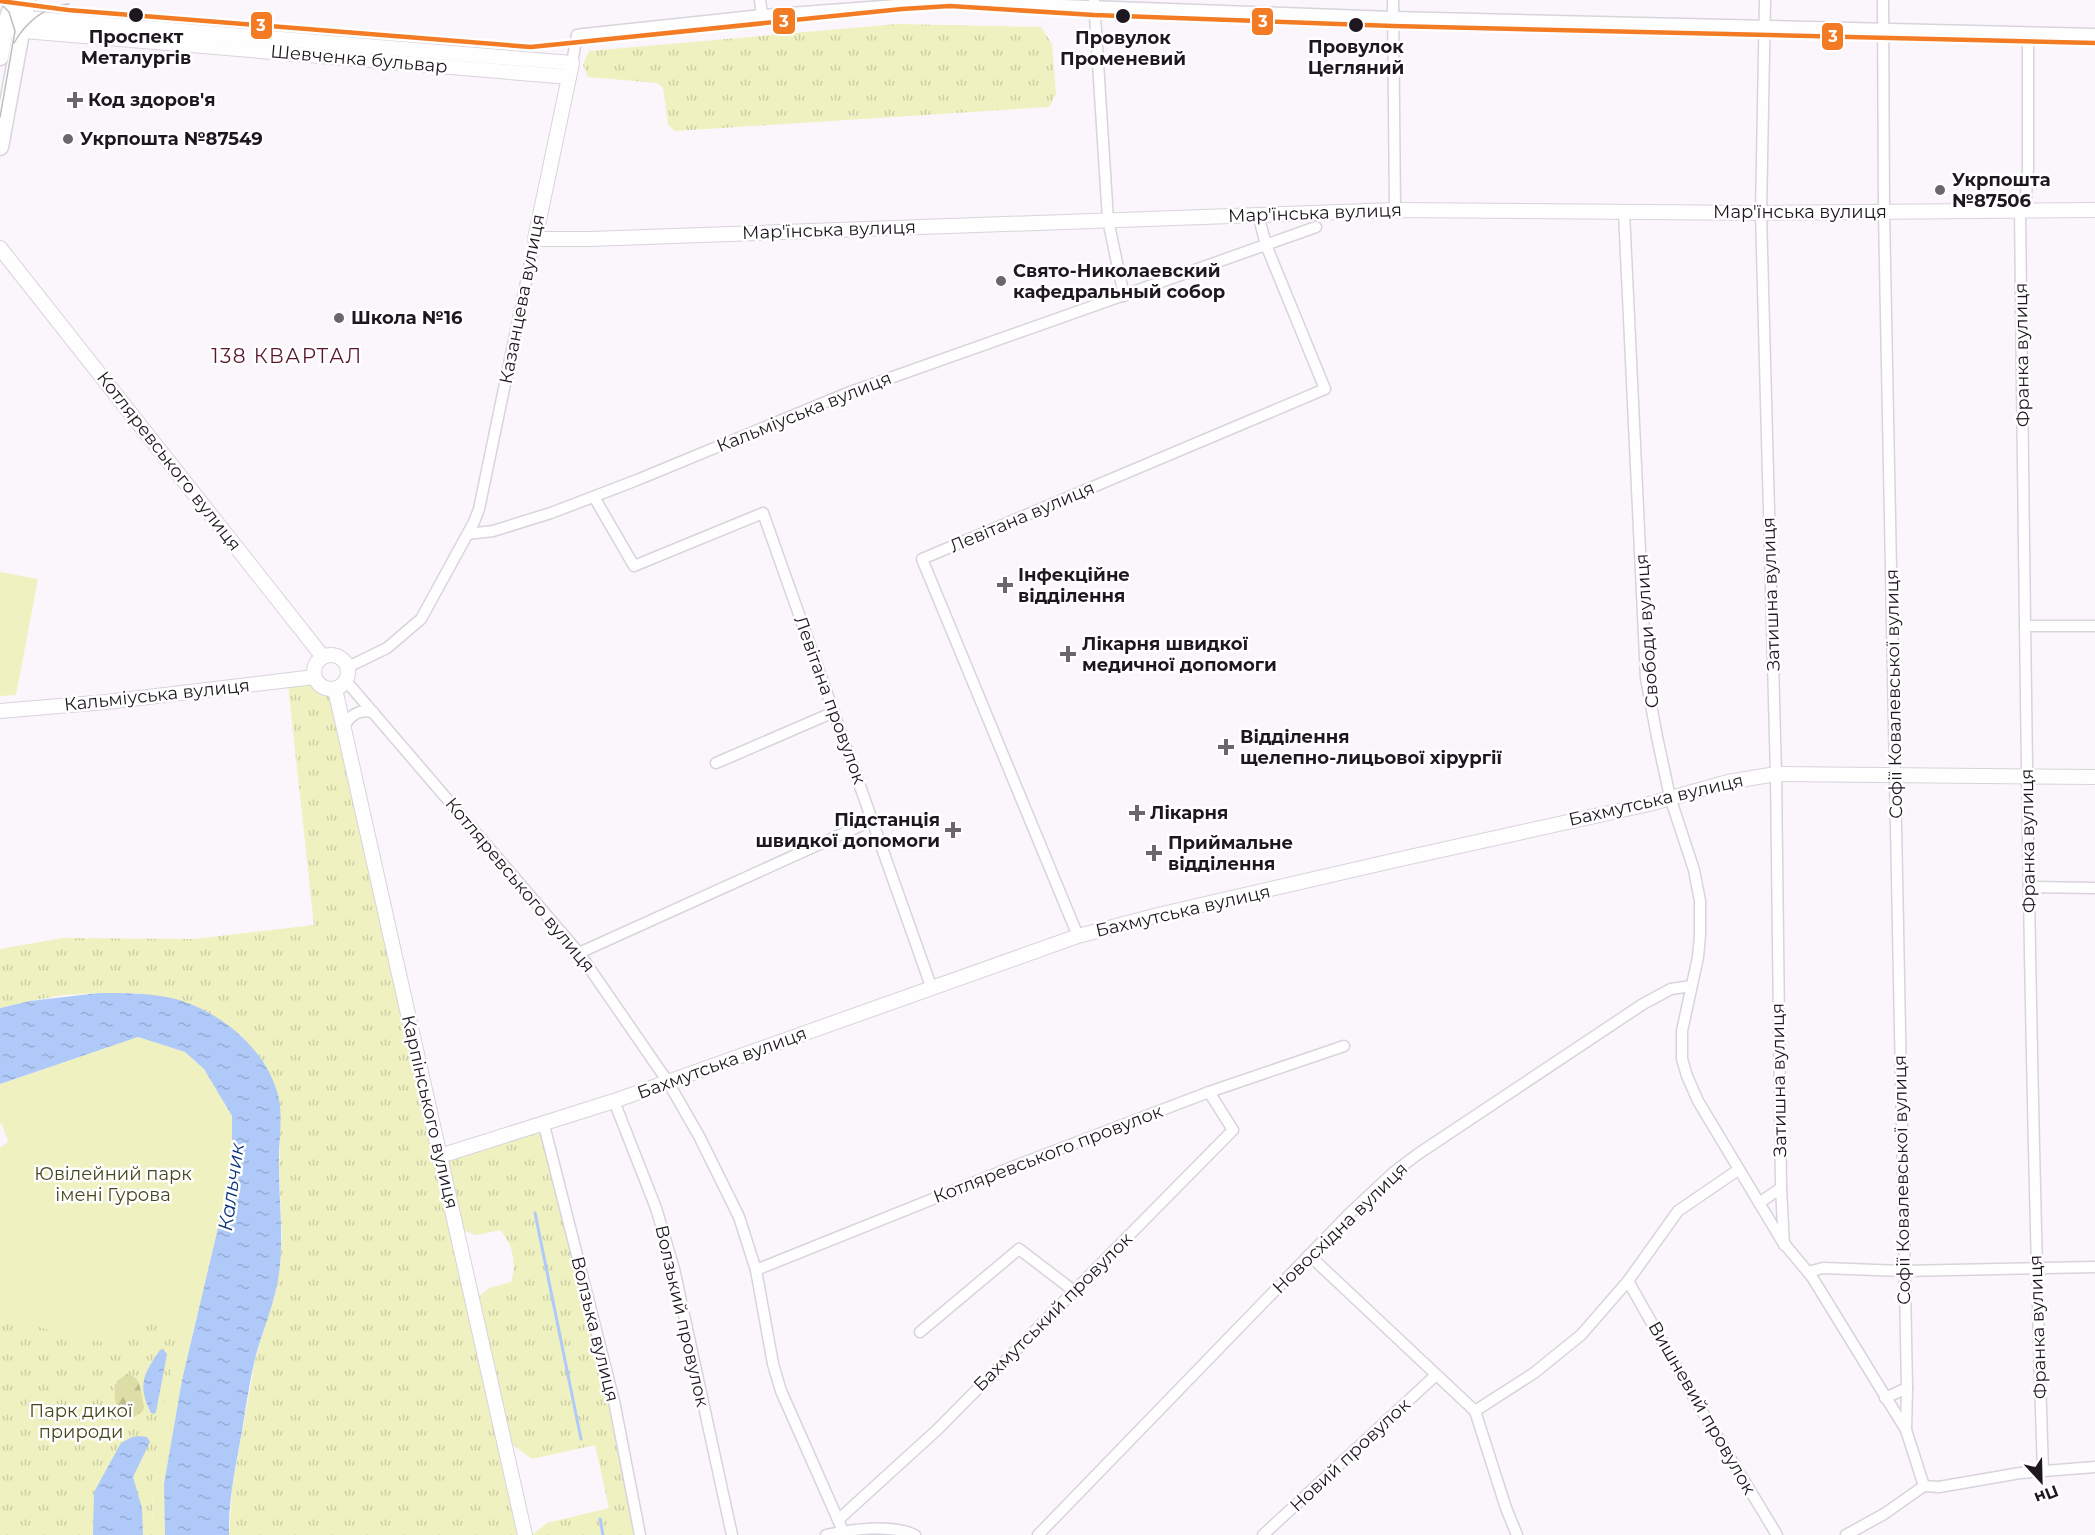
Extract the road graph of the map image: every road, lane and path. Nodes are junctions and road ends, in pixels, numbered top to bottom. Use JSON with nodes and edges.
{"nodes":[{"id":1,"x":27,"y":0,"type":"edge"},
{"id":2,"x":760,"y":0,"type":"edge"},
{"id":3,"x":1393,"y":0,"type":"edge"},
{"id":4,"x":1765,"y":0,"type":"edge"},
{"id":5,"x":1883,"y":0,"type":"edge"},
{"id":6,"x":1094,"y":4,"type":"edge"},
{"id":7,"x":762,"y":15,"type":"junction"},
{"id":8,"x":1393,"y":17,"type":"junction"},
{"id":9,"x":14,"y":19,"type":"edge"},
{"id":10,"x":1764,"y":27,"type":"junction"},
{"id":11,"x":1883,"y":30,"type":"junction"},
{"id":12,"x":2028,"y":33,"type":"junction"},
{"id":13,"x":2095,"y":34,"type":"edge"},
{"id":14,"x":0,"y":57,"type":"edge"},
{"id":15,"x":570,"y":70,"type":"junction"},
{"id":16,"x":0,"y":147,"type":"edge"},
{"id":17,"x":1395,"y":210,"type":"junction"},
{"id":18,"x":2023,"y":210,"type":"junction"},
{"id":19,"x":2095,"y":210,"type":"edge"},
{"id":20,"x":1624,"y":212,"type":"junction"},
{"id":21,"x":1884,"y":212,"type":"junction"},
{"id":22,"x":1761,"y":213,"type":"junction"},
{"id":23,"x":1258,"y":214,"type":"junction"},
{"id":24,"x":1108,"y":220,"type":"junction"},
{"id":25,"x":1316,"y":227,"type":"dead end"},
{"id":26,"x":534,"y":239,"type":"junction"},
{"id":27,"x":1266,"y":244,"type":"junction"},
{"id":28,"x":0,"y":248,"type":"edge"},
{"id":29,"x":7,"y":265,"type":"edge"},
{"id":30,"x":1124,"y":296,"type":"junction"},
{"id":31,"x":594,"y":497,"type":"junction"},
{"id":32,"x":468,"y":534,"type":"junction"},
{"id":33,"x":2095,"y":626,"type":"edge"},
{"id":34,"x":2025,"y":627,"type":"junction"},
{"id":35,"x":323,"y":657,"type":"junction"},
{"id":36,"x":347,"y":674,"type":"junction"},
{"id":37,"x":314,"y":677,"type":"junction"},
{"id":38,"x":335,"y":689,"type":"junction"},
{"id":39,"x":0,"y":711,"type":"edge"},
{"id":40,"x":373,"y":712,"type":"junction"},
{"id":41,"x":834,"y":712,"type":"junction"},
{"id":42,"x":344,"y":728,"type":"junction"},
{"id":43,"x":716,"y":763,"type":"dead end"},
{"id":44,"x":1776,"y":774,"type":"junction"},
{"id":45,"x":1896,"y":775,"type":"junction"},
{"id":46,"x":2027,"y":777,"type":"junction"},
{"id":47,"x":2095,"y":777,"type":"edge"},
{"id":48,"x":1671,"y":797,"type":"junction"},
{"id":49,"x":873,"y":820,"type":"junction"},
{"id":50,"x":2029,"y":887,"type":"junction"},
{"id":51,"x":2095,"y":888,"type":"edge"},
{"id":52,"x":1078,"y":936,"type":"junction"},
{"id":53,"x":579,"y":953,"type":"junction"},
{"id":54,"x":1691,"y":986,"type":"junction"},
{"id":55,"x":932,"y":989,"type":"junction"},
{"id":56,"x":1344,"y":1046,"type":"dead end"},
{"id":57,"x":668,"y":1082,"type":"junction"},
{"id":58,"x":1209,"y":1092,"type":"junction"},
{"id":59,"x":614,"y":1101,"type":"junction"},
{"id":60,"x":544,"y":1125,"type":"junction"},
{"id":61,"x":440,"y":1156,"type":"junction"},
{"id":62,"x":1738,"y":1170,"type":"junction"},
{"id":63,"x":1781,"y":1188,"type":"junction"},
{"id":64,"x":1759,"y":1203,"type":"junction"},
{"id":65,"x":1784,"y":1245,"type":"junction"},
{"id":66,"x":1310,"y":1255,"type":"junction"},
{"id":67,"x":2095,"y":1267,"type":"edge"},
{"id":68,"x":2036,"y":1268,"type":"junction"},
{"id":69,"x":756,"y":1270,"type":"junction"},
{"id":70,"x":1903,"y":1271,"type":"junction"},
{"id":71,"x":1808,"y":1272,"type":"junction"},
{"id":72,"x":1628,"y":1281,"type":"junction"},
{"id":73,"x":1074,"y":1291,"type":"junction"},
{"id":74,"x":920,"y":1332,"type":"dead end"},
{"id":75,"x":1436,"y":1375,"type":"junction"},
{"id":76,"x":1907,"y":1389,"type":"junction"},
{"id":77,"x":1885,"y":1398,"type":"junction"},
{"id":78,"x":1474,"y":1411,"type":"junction"},
{"id":79,"x":1906,"y":1430,"type":"junction"},
{"id":80,"x":2095,"y":1467,"type":"edge"},
{"id":81,"x":2043,"y":1471,"type":"junction"},
{"id":82,"x":1924,"y":1486,"type":"junction"},
{"id":83,"x":838,"y":1520,"type":"junction"},
{"id":84,"x":843,"y":1531,"type":"junction"},
{"id":85,"x":525,"y":1535,"type":"edge"},
{"id":86,"x":640,"y":1535,"type":"edge"},
{"id":87,"x":732,"y":1535,"type":"edge"},
{"id":88,"x":826,"y":1535,"type":"edge"},
{"id":89,"x":915,"y":1535,"type":"edge"},
{"id":90,"x":1038,"y":1535,"type":"edge"},
{"id":91,"x":1263,"y":1535,"type":"edge"},
{"id":92,"x":1517,"y":1535,"type":"edge"},
{"id":93,"x":1777,"y":1535,"type":"edge"},
{"id":94,"x":1846,"y":1535,"type":"edge"}],
"edges":[{"from":1,"to":9,"type":"main road"},
{"from":2,"to":7,"type":"street"},
{"from":3,"to":8,"type":"street"},
{"from":4,"to":10,"type":"street","name":"Затишна вулиця"},
{"from":5,"to":11,"type":"street","name":"Софії Ковалевської вулиця"},
{"from":6,"to":7,"type":"street"},
{"from":6,"to":8,"type":"street"},
{"from":6,"to":24,"type":"street"},
{"from":7,"to":15,"type":"street"},
{"from":8,"to":10,"type":"street"},
{"from":8,"to":17,"type":"street"},
{"from":9,"to":14,"type":"main road"},
{"from":9,"to":15,"type":"street","name":"Шевченка бульвар"},
{"from":9,"to":16,"type":"main road"},
{"from":10,"to":11,"type":"street"},
{"from":10,"to":22,"type":"street","name":"Затишна вулиця"},
{"from":11,"to":12,"type":"street"},
{"from":11,"to":21,"type":"street","name":"Софії Ковалевської вулиця"},
{"from":12,"to":13,"type":"street"},
{"from":12,"to":18,"type":"street","name":"Франка вулиця"},
{"from":15,"to":26,"type":"street","name":"Казанцева вулиця"},
{"from":17,"to":20,"type":"street","name":"Мар'їнська вулиця"},
{"from":17,"to":23,"type":"street","name":"Мар'їнська вулиця"},
{"from":18,"to":19,"type":"street","name":"Мар'їнська вулиця"},
{"from":18,"to":21,"type":"street","name":"Мар'їнська вулиця"},
{"from":18,"to":34,"type":"street","name":"Франка вулиця"},
{"from":20,"to":22,"type":"street","name":"Мар'їнська вулиця"},
{"from":20,"to":48,"type":"street","name":"Свободи вулиця"},
{"from":21,"to":22,"type":"street","name":"Мар'їнська вулиця"},
{"from":21,"to":45,"type":"street","name":"Софії Ковалевської вулиця"},
{"from":22,"to":44,"type":"street","name":"Затишна вулиця"},
{"from":23,"to":24,"type":"street","name":"Мар'їнська вулиця"},
{"from":23,"to":27,"type":"street","name":"Левітана вулиця"},
{"from":24,"to":26,"type":"street","name":"Мар'їнська вулиця"},
{"from":24,"to":30,"type":"street"},
{"from":25,"to":27,"type":"street","name":"Кальміуська вулиця"},
{"from":26,"to":32,"type":"street","name":"Казанцева вулиця"},
{"from":27,"to":30,"type":"street","name":"Кальміуська вулиця"},
{"from":27,"to":52,"type":"street","name":"Левітана вулиця"},
{"from":28,"to":29,"type":"street","name":"Котляревського вулиця"},
{"from":29,"to":35,"type":"street","name":"Котляревського вулиця"},
{"from":30,"to":31,"type":"street","name":"Кальміуська вулиця"},
{"from":31,"to":32,"type":"street","name":"Кальміуська вулиця"},
{"from":31,"to":41,"type":"street","name":"Левітана провулок"},
{"from":32,"to":36,"type":"street"},
{"from":33,"to":34,"type":"street"},
{"from":34,"to":46,"type":"street","name":"Франка вулиця"},
{"from":35,"to":36,"type":"street"},
{"from":35,"to":37,"type":"street"},
{"from":36,"to":38,"type":"street"},
{"from":36,"to":40,"type":"street","name":"Котляревського вулиця"},
{"from":37,"to":38,"type":"street"},
{"from":37,"to":39,"type":"street","name":"Кальміуська вулиця"},
{"from":38,"to":42,"type":"street","name":"Карпінського вулиця"},
{"from":40,"to":42,"type":"street"},
{"from":40,"to":53,"type":"street","name":"Котляревського вулиця"},
{"from":41,"to":43,"type":"street"},
{"from":41,"to":49,"type":"street","name":"Левітана провулок"},
{"from":42,"to":61,"type":"street","name":"Карпінського вулиця"},
{"from":44,"to":45,"type":"street","name":"Бахмутська вулиця"},
{"from":44,"to":48,"type":"street","name":"Бахмутська вулиця"},
{"from":44,"to":63,"type":"street","name":"Затишна вулиця"},
{"from":45,"to":46,"type":"street","name":"Бахмутська вулиця"},
{"from":45,"to":70,"type":"street","name":"Софії Ковалевської вулиця"},
{"from":46,"to":47,"type":"street","name":"Бахмутська вулиця"},
{"from":46,"to":50,"type":"street","name":"Франка вулиця"},
{"from":48,"to":52,"type":"street","name":"Бахмутська вулиця"},
{"from":48,"to":54,"type":"street","name":"Свободи вулиця"},
{"from":49,"to":53,"type":"street"},
{"from":49,"to":55,"type":"street","name":"Левітана провулок"},
{"from":50,"to":51,"type":"street"},
{"from":50,"to":68,"type":"street","name":"Франка вулиця"},
{"from":52,"to":55,"type":"street","name":"Бахмутська вулиця"},
{"from":53,"to":57,"type":"street","name":"Котляревського вулиця"},
{"from":54,"to":62,"type":"street","name":"Свободи вулиця"},
{"from":54,"to":66,"type":"street","name":"Новосхідна вулиця"},
{"from":55,"to":57,"type":"street","name":"Бахмутська вулиця"},
{"from":56,"to":58,"type":"street","name":"Котляревського провулок"},
{"from":57,"to":59,"type":"street","name":"Бахмутська вулиця"},
{"from":57,"to":69,"type":"street","name":"Котляревського вулиця"},
{"from":58,"to":69,"type":"street","name":"Котляревського провулок"},
{"from":58,"to":73,"type":"street","name":"Бахмутський провулок"},
{"from":59,"to":60,"type":"street","name":"Бахмутська вулиця"},
{"from":59,"to":87,"type":"street","name":"Волзький провулок"},
{"from":60,"to":61,"type":"street","name":"Бахмутська вулиця"},
{"from":60,"to":86,"type":"street","name":"Волзька вулиця"},
{"from":61,"to":85,"type":"street","name":"Карпінського вулиця"},
{"from":62,"to":64,"type":"street","name":"Свободи вулиця"},
{"from":62,"to":72,"type":"street"},
{"from":63,"to":64,"type":"street"},
{"from":63,"to":65,"type":"street","name":"Затишна вулиця"},
{"from":64,"to":65,"type":"street"},
{"from":65,"to":71,"type":"street"},
{"from":66,"to":75,"type":"street"},
{"from":66,"to":90,"type":"street","name":"Новосхідна вулиця"},
{"from":67,"to":68,"type":"street"},
{"from":68,"to":70,"type":"street"},
{"from":68,"to":81,"type":"street","name":"Франка вулиця"},
{"from":69,"to":83,"type":"street","name":"Котляревського вулиця"},
{"from":70,"to":71,"type":"street"},
{"from":70,"to":76,"type":"street","name":"Софії Ковалевської вулиця"},
{"from":71,"to":77,"type":"street"},
{"from":72,"to":78,"type":"street"},
{"from":72,"to":93,"type":"street","name":"Вишневий провулок"},
{"from":73,"to":74,"type":"street"},
{"from":73,"to":83,"type":"street","name":"Бахмутський провулок"},
{"from":75,"to":78,"type":"street"},
{"from":75,"to":91,"type":"street","name":"Новий провулок"},
{"from":76,"to":77,"type":"street"},
{"from":76,"to":79,"type":"street","name":"Софії Ковалевської вулиця"},
{"from":77,"to":79,"type":"street"},
{"from":78,"to":92,"type":"street"},
{"from":79,"to":82,"type":"street","name":"Софії Ковалевської вулиця"},
{"from":80,"to":81,"type":"street"},
{"from":81,"to":82,"type":"street"},
{"from":82,"to":94,"type":"street"},
{"from":83,"to":84,"type":"street","name":"Котляревського вулиця"},
{"from":84,"to":88,"type":"street"},
{"from":84,"to":89,"type":"street"}]}
